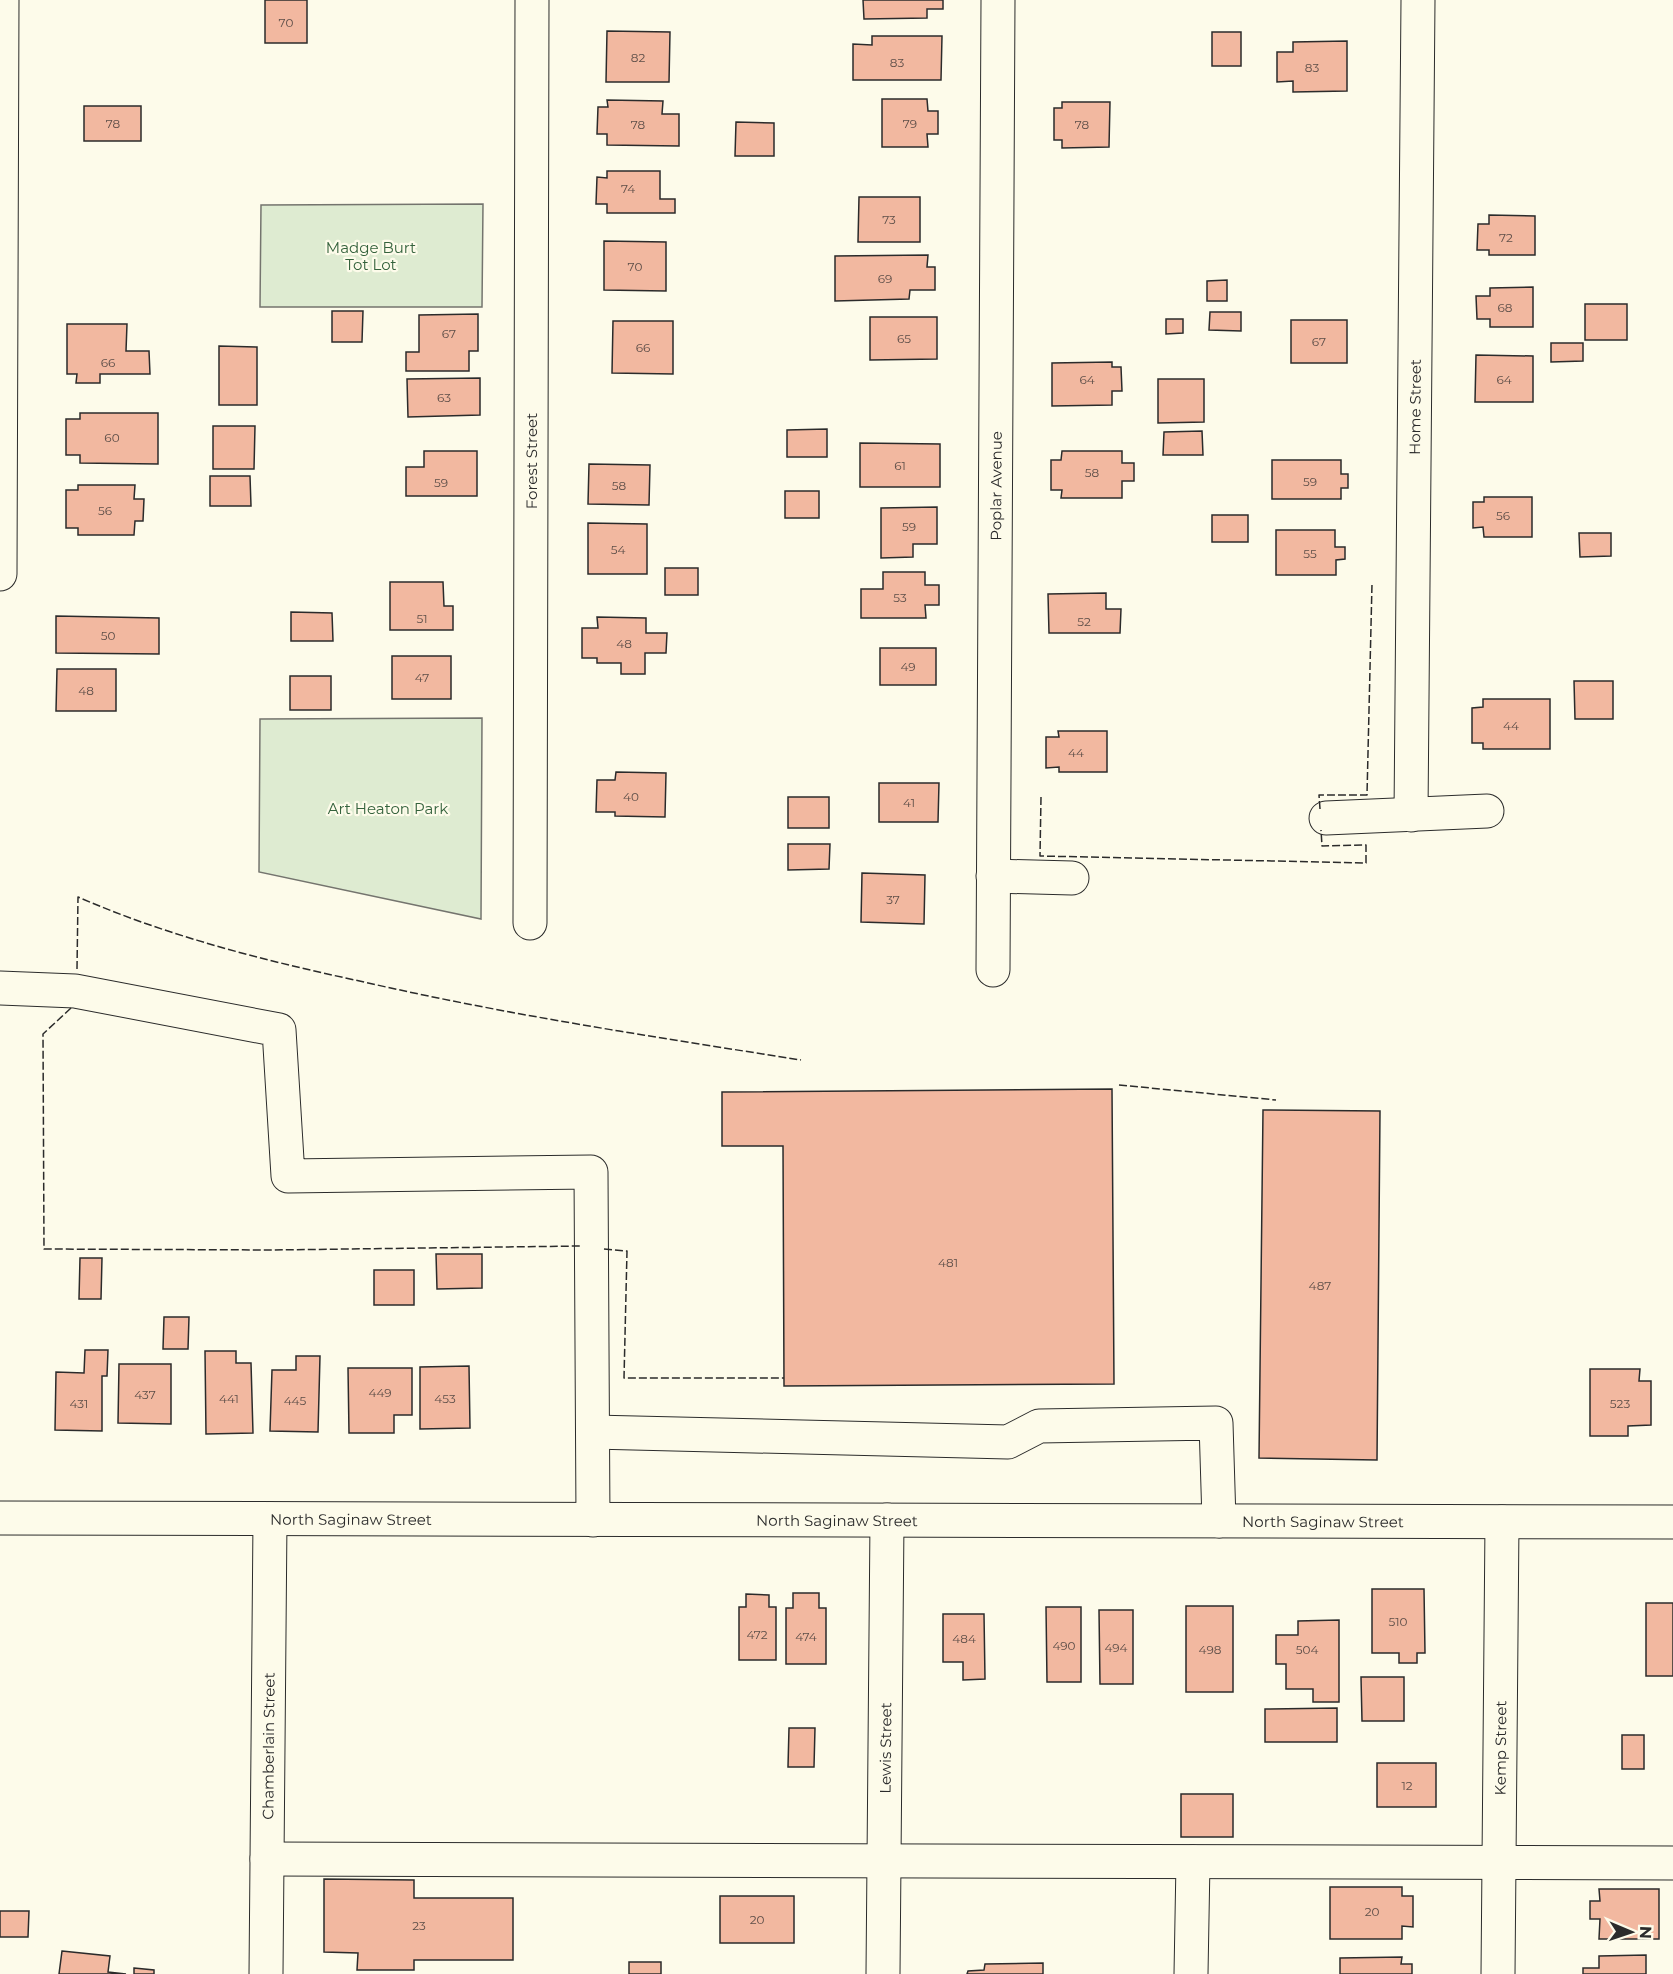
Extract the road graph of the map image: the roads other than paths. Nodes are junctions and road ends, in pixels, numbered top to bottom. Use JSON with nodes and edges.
{"nodes":[{"id":1,"x":2,"y":0,"type":"edge"},
{"id":2,"x":532,"y":0,"type":"edge"},
{"id":3,"x":998,"y":0,"type":"edge"},
{"id":4,"x":1418,"y":0,"type":"edge"},
{"id":5,"x":0,"y":574,"type":"edge"},
{"id":6,"x":1486,"y":811,"type":"dead end"},
{"id":7,"x":1411,"y":815,"type":"junction"},
{"id":8,"x":1326,"y":818,"type":"dead end"},
{"id":9,"x":993,"y":876,"type":"junction"},
{"id":10,"x":1072,"y":878,"type":"dead end"},
{"id":11,"x":530,"y":923,"type":"dead end"},
{"id":12,"x":993,"y":970,"type":"dead end"},
{"id":13,"x":0,"y":988,"type":"edge"},
{"id":14,"x":593,"y":1432,"type":"junction"},
{"id":15,"x":0,"y":1518,"type":"edge"},
{"id":16,"x":270,"y":1519,"type":"junction"},
{"id":17,"x":593,"y":1520,"type":"junction"},
{"id":18,"x":886,"y":1520,"type":"junction"},
{"id":19,"x":1219,"y":1521,"type":"junction"},
{"id":20,"x":1502,"y":1522,"type":"junction"},
{"id":21,"x":1673,"y":1522,"type":"edge"},
{"id":22,"x":267,"y":1859,"type":"junction"},
{"id":23,"x":884,"y":1861,"type":"junction"},
{"id":24,"x":1193,"y":1862,"type":"junction"},
{"id":25,"x":1499,"y":1863,"type":"junction"},
{"id":26,"x":1673,"y":1863,"type":"edge"},
{"id":27,"x":266,"y":1974,"type":"edge"},
{"id":28,"x":883,"y":1974,"type":"edge"},
{"id":29,"x":1191,"y":1974,"type":"edge"},
{"id":30,"x":1498,"y":1974,"type":"edge"}],
"edges":[{"from":1,"to":5,"type":"street"},
{"from":2,"to":11,"type":"street","name":"Forest Street"},
{"from":3,"to":9,"type":"street","name":"Poplar Avenue"},
{"from":4,"to":7,"type":"street","name":"Home Street"},
{"from":6,"to":7,"type":"street"},
{"from":7,"to":8,"type":"street"},
{"from":9,"to":10,"type":"street"},
{"from":9,"to":12,"type":"street","name":"Poplar Avenue"},
{"from":13,"to":14,"type":"street"},
{"from":14,"to":17,"type":"street"},
{"from":14,"to":19,"type":"street"},
{"from":15,"to":16,"type":"street","name":"North Saginaw Street"},
{"from":16,"to":17,"type":"street","name":"North Saginaw Street"},
{"from":16,"to":22,"type":"street","name":"Chamberlain Street"},
{"from":17,"to":18,"type":"street","name":"North Saginaw Street"},
{"from":18,"to":19,"type":"street","name":"North Saginaw Street"},
{"from":18,"to":23,"type":"street","name":"Lewis Street"},
{"from":19,"to":20,"type":"street","name":"North Saginaw Street"},
{"from":20,"to":21,"type":"street","name":"North Saginaw Street"},
{"from":20,"to":25,"type":"street","name":"Kemp Street"},
{"from":22,"to":23,"type":"street"},
{"from":22,"to":27,"type":"street","name":"Chamberlain Street"},
{"from":23,"to":24,"type":"street"},
{"from":23,"to":28,"type":"street","name":"Lewis Street"},
{"from":24,"to":25,"type":"street"},
{"from":24,"to":29,"type":"street"},
{"from":25,"to":26,"type":"street"},
{"from":25,"to":30,"type":"street","name":"Kemp Street"}]}
